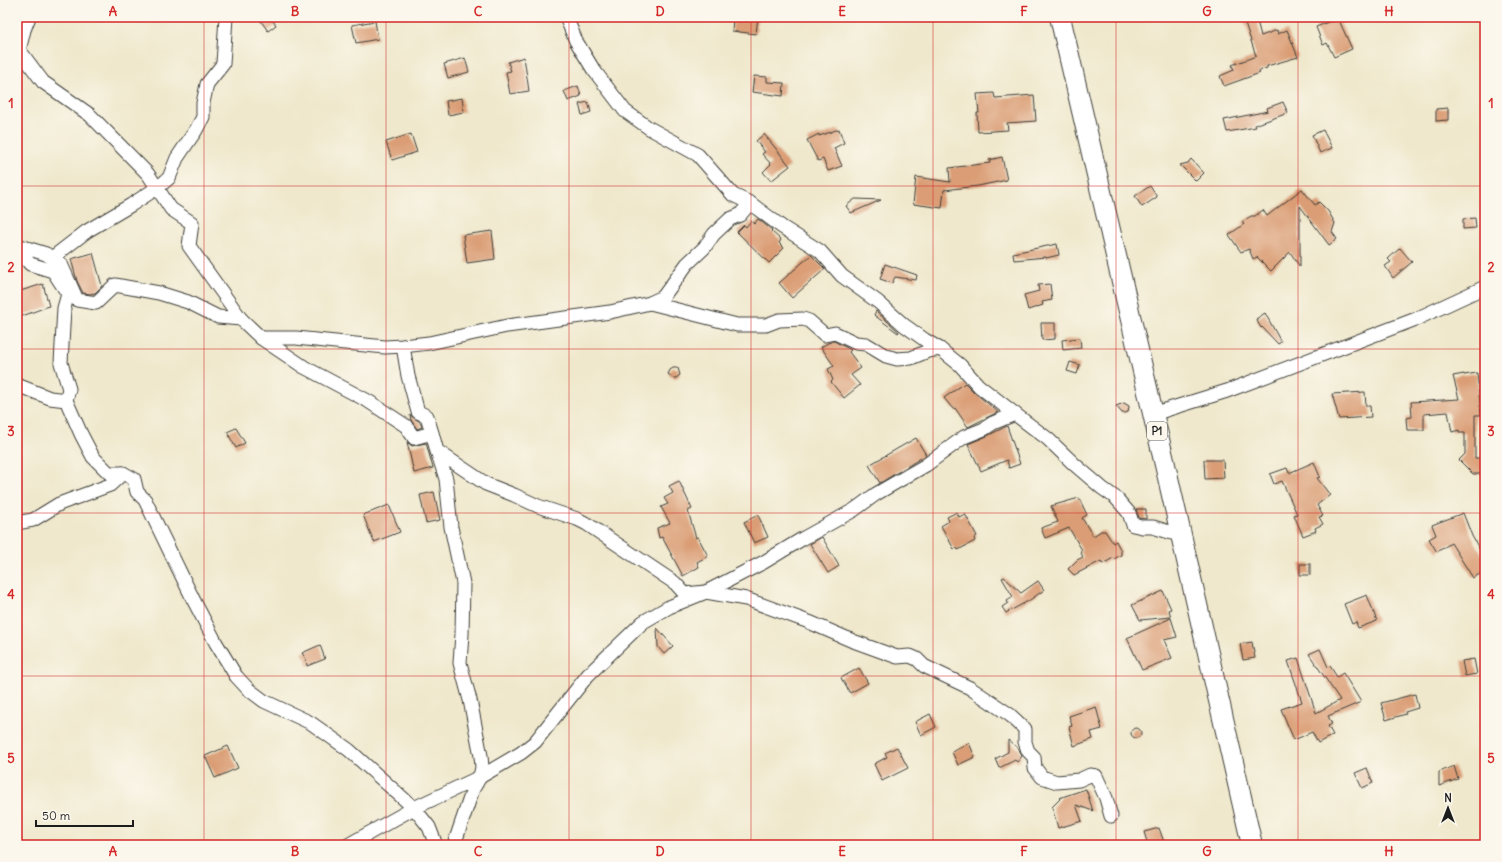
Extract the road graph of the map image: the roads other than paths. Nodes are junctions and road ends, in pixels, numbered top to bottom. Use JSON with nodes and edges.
{"nodes":[{"id":1,"x":29,"y":17,"type":"edge"},
{"id":2,"x":226,"y":17,"type":"edge"},
{"id":3,"x":566,"y":17,"type":"edge"},
{"id":4,"x":1060,"y":17,"type":"edge"},
{"id":5,"x":18,"y":52,"type":"edge"},
{"id":6,"x":157,"y":188,"type":"junction"},
{"id":7,"x":750,"y":203,"type":"junction"},
{"id":8,"x":17,"y":247,"type":"edge"},
{"id":9,"x":52,"y":258,"type":"junction"},
{"id":10,"x":1485,"y":287,"type":"edge"},
{"id":11,"x":650,"y":303,"type":"junction"},
{"id":12,"x":241,"y":319,"type":"junction"},
{"id":13,"x":262,"y":338,"type":"junction"},
{"id":14,"x":403,"y":346,"type":"junction"},
{"id":15,"x":940,"y":348,"type":"junction"},
{"id":16,"x":17,"y":385,"type":"edge"},
{"id":17,"x":66,"y":400,"type":"junction"},
{"id":18,"x":1015,"y":414,"type":"junction"},
{"id":19,"x":1153,"y":414,"type":"junction"},
{"id":20,"x":432,"y":433,"type":"junction"},
{"id":21,"x":437,"y":451,"type":"junction"},
{"id":22,"x":123,"y":473,"type":"junction"},
{"id":23,"x":17,"y":521,"type":"edge"},
{"id":24,"x":1182,"y":536,"type":"junction"},
{"id":25,"x":706,"y":592,"type":"junction"},
{"id":26,"x":480,"y":777,"type":"junction"},
{"id":27,"x":414,"y":808,"type":"junction"},
{"id":28,"x":1111,"y":816,"type":"dead end"},
{"id":29,"x":348,"y":845,"type":"edge"},
{"id":30,"x":436,"y":845,"type":"edge"},
{"id":31,"x":454,"y":845,"type":"edge"},
{"id":32,"x":1252,"y":845,"type":"edge"}],
"edges":[{"from":1,"to":5,"type":"street"},
{"from":2,"to":6,"type":"street"},
{"from":3,"to":7,"type":"street"},
{"from":4,"to":19,"type":"main road","number":"P1"},
{"from":5,"to":6,"type":"street"},
{"from":6,"to":9,"type":"street"},
{"from":6,"to":12,"type":"street"},
{"from":7,"to":11,"type":"street"},
{"from":7,"to":15,"type":"street"},
{"from":8,"to":9,"type":"street"},
{"from":8,"to":17,"type":"street"},
{"from":9,"to":12,"type":"street"},
{"from":10,"to":19,"type":"street"},
{"from":11,"to":14,"type":"street"},
{"from":11,"to":15,"type":"street"},
{"from":12,"to":13,"type":"street"},
{"from":13,"to":14,"type":"street"},
{"from":13,"to":20,"type":"street"},
{"from":14,"to":20,"type":"street"},
{"from":15,"to":18,"type":"street"},
{"from":16,"to":17,"type":"street"},
{"from":17,"to":22,"type":"street"},
{"from":18,"to":24,"type":"street"},
{"from":18,"to":25,"type":"street"},
{"from":19,"to":24,"type":"main road","number":"P1"},
{"from":20,"to":21,"type":"street"},
{"from":21,"to":25,"type":"street"},
{"from":21,"to":26,"type":"street"},
{"from":22,"to":23,"type":"street"},
{"from":22,"to":27,"type":"street"},
{"from":24,"to":32,"type":"main road","number":"P1"},
{"from":25,"to":26,"type":"street"},
{"from":25,"to":28,"type":"street"},
{"from":26,"to":27,"type":"street"},
{"from":26,"to":31,"type":"street"},
{"from":27,"to":29,"type":"street"},
{"from":27,"to":30,"type":"street"}]}
